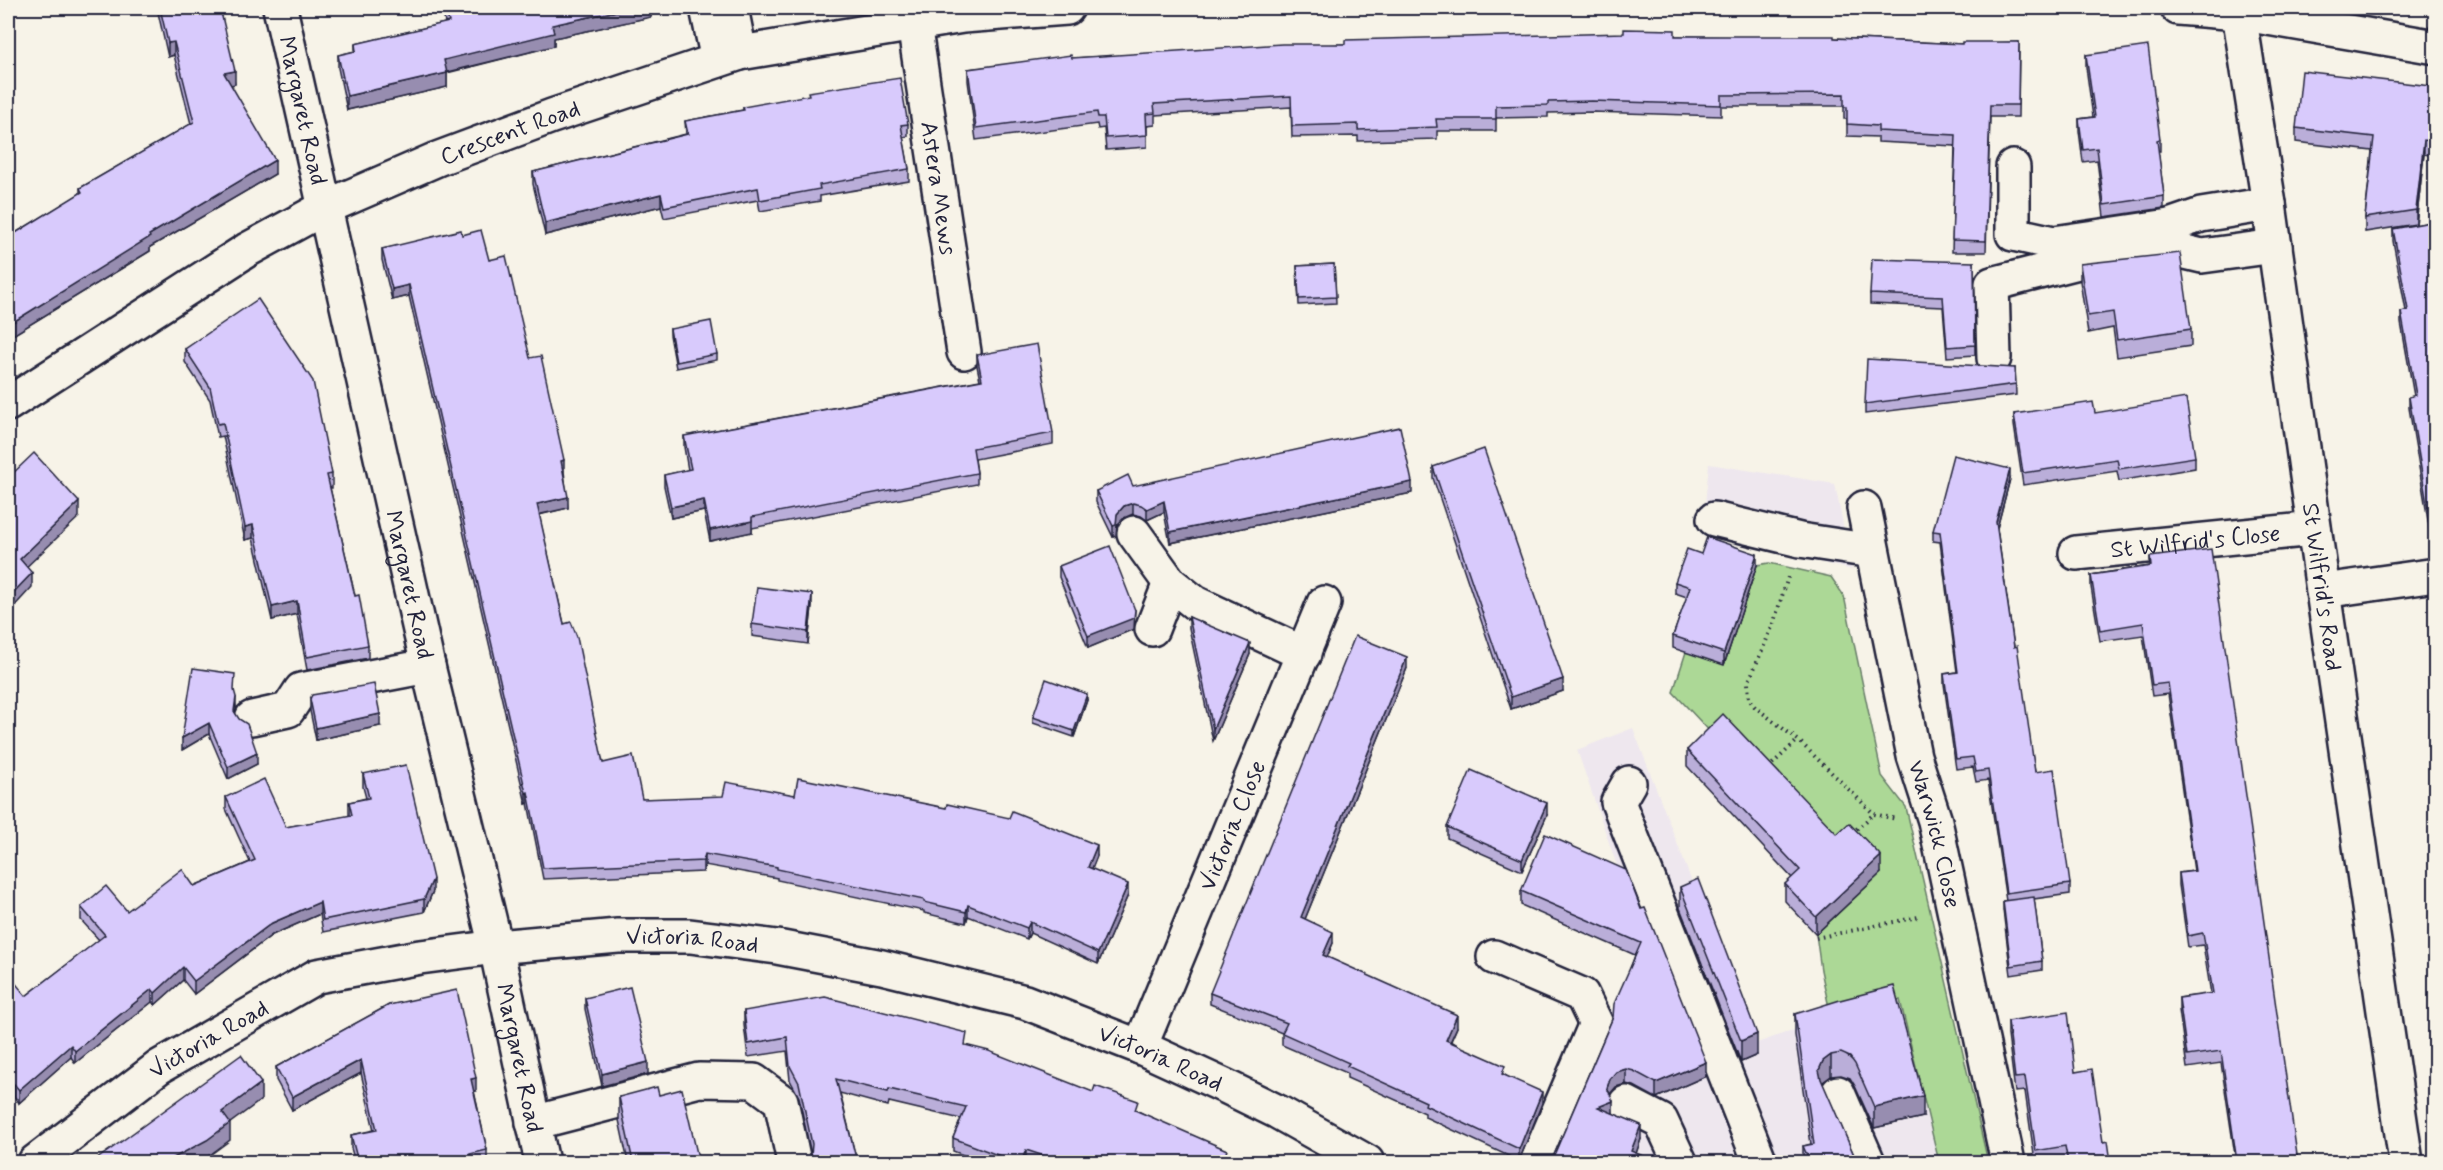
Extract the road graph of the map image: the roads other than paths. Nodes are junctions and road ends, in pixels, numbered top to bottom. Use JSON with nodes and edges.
{"nodes":[{"id":1,"x":280,"y":8,"type":"edge"},
{"id":2,"x":707,"y":8,"type":"edge"},
{"id":3,"x":731,"y":8,"type":"edge"},
{"id":4,"x":1067,"y":8,"type":"edge"},
{"id":5,"x":2178,"y":8,"type":"edge"},
{"id":6,"x":963,"y":12,"type":"edge"},
{"id":7,"x":2239,"y":13,"type":"junction"},
{"id":8,"x":914,"y":24,"type":"junction"},
{"id":9,"x":2436,"y":47,"type":"edge"},
{"id":10,"x":729,"y":56,"type":"junction"},
{"id":11,"x":2013,"y":167,"type":"dead end"},
{"id":12,"x":2269,"y":204,"type":"junction"},
{"id":13,"x":324,"y":208,"type":"junction"},
{"id":14,"x":2275,"y":246,"type":"junction"},
{"id":15,"x":964,"y":352,"type":"dead end"},
{"id":16,"x":1994,"y":358,"type":"dead end"},
{"id":17,"x":8,"y":404,"type":"edge"},
{"id":18,"x":1864,"y":508,"type":"dead end"},
{"id":19,"x":1714,"y":519,"type":"dead end"},
{"id":20,"x":2314,"y":529,"type":"junction"},
{"id":21,"x":1134,"y":533,"type":"dead end"},
{"id":22,"x":1872,"y":551,"type":"junction"},
{"id":23,"x":2076,"y":553,"type":"dead end"},
{"id":24,"x":2436,"y":575,"type":"edge"},
{"id":25,"x":1170,"y":583,"type":"junction"},
{"id":26,"x":2323,"y":591,"type":"junction"},
{"id":27,"x":1324,"y":603,"type":"dead end"},
{"id":28,"x":1152,"y":629,"type":"dead end"},
{"id":29,"x":1304,"y":654,"type":"junction"},
{"id":30,"x":428,"y":666,"type":"junction"},
{"id":31,"x":252,"y":718,"type":"dead end"},
{"id":32,"x":1629,"y":783,"type":"dead end"},
{"id":33,"x":496,"y":946,"type":"junction"},
{"id":34,"x":1494,"y":957,"type":"dead end"},
{"id":35,"x":1140,"y":1047,"type":"junction"},
{"id":36,"x":1838,"y":1093,"type":"dead end"},
{"id":37,"x":1626,"y":1103,"type":"dead end"},
{"id":38,"x":533,"y":1123,"type":"junction"},
{"id":39,"x":35,"y":1162,"type":"edge"},
{"id":40,"x":542,"y":1162,"type":"edge"},
{"id":41,"x":794,"y":1162,"type":"edge"},
{"id":42,"x":1367,"y":1162,"type":"edge"},
{"id":43,"x":1537,"y":1162,"type":"edge"},
{"id":44,"x":1680,"y":1162,"type":"edge"},
{"id":45,"x":1760,"y":1162,"type":"edge"},
{"id":46,"x":1868,"y":1162,"type":"edge"},
{"id":47,"x":2008,"y":1162,"type":"edge"},
{"id":48,"x":2406,"y":1162,"type":"edge"}],
"edges":[{"from":1,"to":13,"type":"street","name":"Margaret Road"},
{"from":2,"to":10,"type":"street"},
{"from":3,"to":10,"type":"street"},
{"from":4,"to":6,"type":"street","name":"Crescent Road"},
{"from":5,"to":7,"type":"street"},
{"from":6,"to":8,"type":"street","name":"Crescent Road"},
{"from":7,"to":9,"type":"street"},
{"from":7,"to":12,"type":"street","name":"St Wilfrid's Road"},
{"from":8,"to":10,"type":"street","name":"Crescent Road"},
{"from":8,"to":15,"type":"street","name":"Astera Mews"},
{"from":10,"to":13,"type":"street","name":"Crescent Road"},
{"from":11,"to":12,"type":"street"},
{"from":12,"to":14,"type":"street","name":"St Wilfrid's Road"},
{"from":13,"to":17,"type":"street","name":"Crescent Road"},
{"from":13,"to":30,"type":"street","name":"Margaret Road"},
{"from":14,"to":16,"type":"street"},
{"from":14,"to":20,"type":"street","name":"St Wilfrid's Road"},
{"from":18,"to":22,"type":"street","name":"Warwick Close"},
{"from":19,"to":22,"type":"street"},
{"from":20,"to":23,"type":"street","name":"St Wilfrid's Close"},
{"from":20,"to":26,"type":"street","name":"St Wilfrid's Road"},
{"from":21,"to":25,"type":"street"},
{"from":22,"to":47,"type":"street","name":"Warwick Close"},
{"from":24,"to":26,"type":"street"},
{"from":25,"to":28,"type":"street"},
{"from":25,"to":29,"type":"street"},
{"from":26,"to":48,"type":"street","name":"St Wilfrid's Road"},
{"from":27,"to":29,"type":"street","name":"Victoria Close"},
{"from":29,"to":35,"type":"street","name":"Victoria Close"},
{"from":30,"to":31,"type":"street"},
{"from":30,"to":33,"type":"street","name":"Margaret Road"},
{"from":32,"to":45,"type":"street"},
{"from":33,"to":35,"type":"street","name":"Victoria Road"},
{"from":33,"to":38,"type":"street","name":"Margaret Road"},
{"from":33,"to":39,"type":"street","name":"Victoria Road"},
{"from":34,"to":43,"type":"street"},
{"from":35,"to":42,"type":"street","name":"Victoria Road"},
{"from":36,"to":46,"type":"street"},
{"from":37,"to":44,"type":"street"},
{"from":38,"to":40,"type":"street","name":"Margaret Road"},
{"from":38,"to":41,"type":"street"}]}
